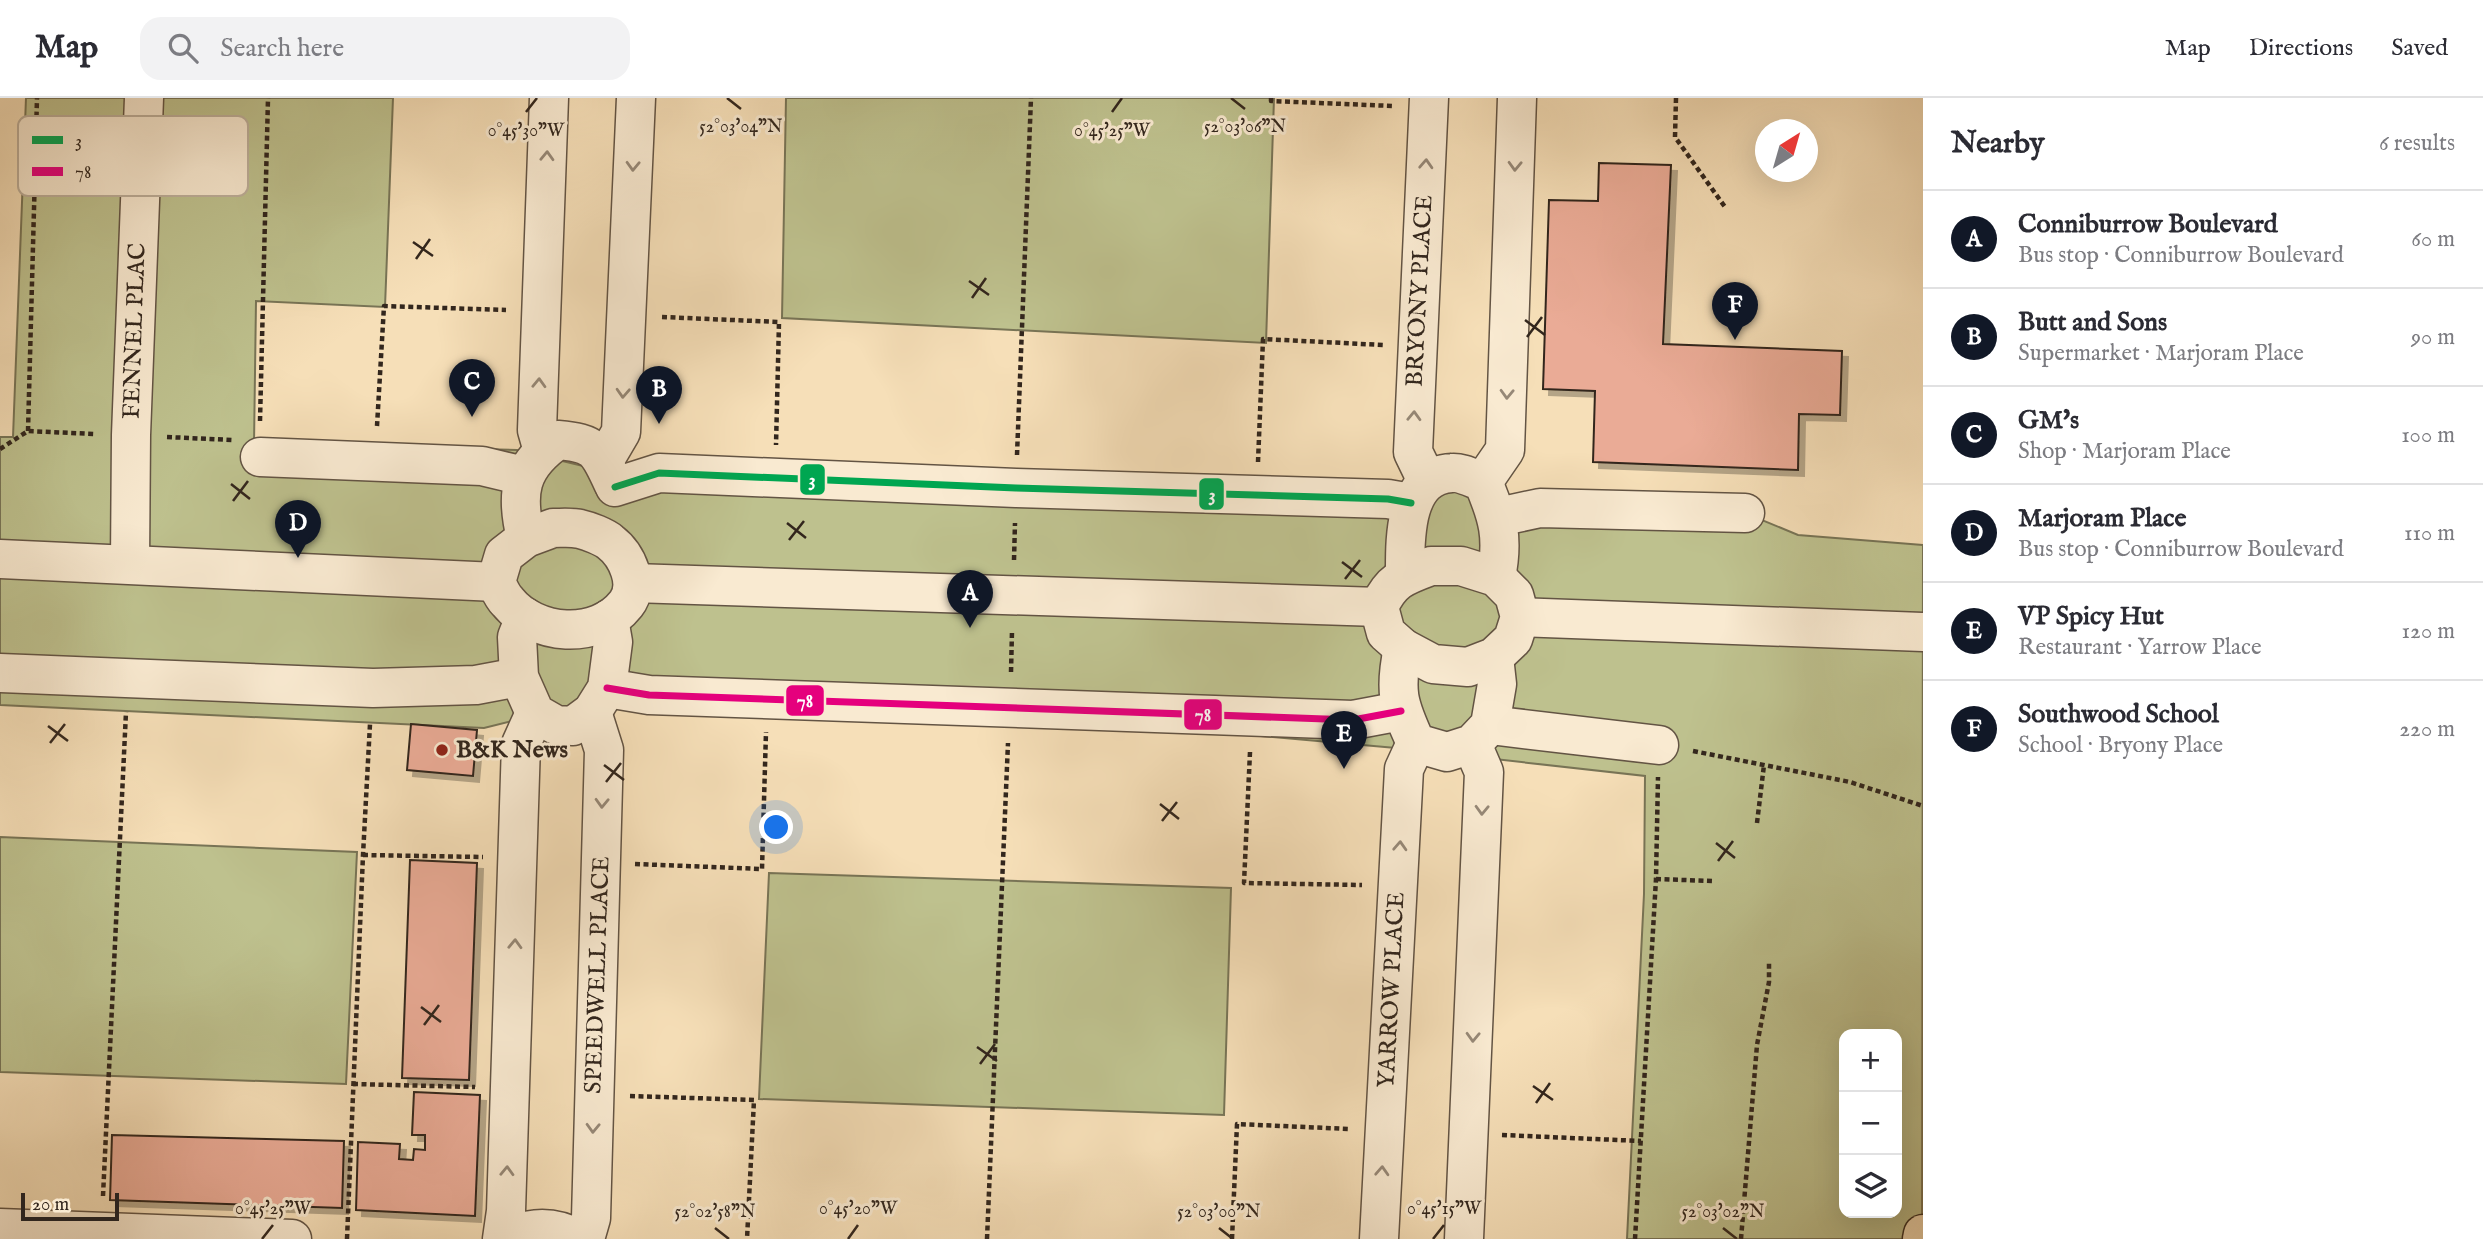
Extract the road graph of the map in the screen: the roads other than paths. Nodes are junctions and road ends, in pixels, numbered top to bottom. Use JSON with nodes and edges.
{"nodes":[{"id":1,"x":144,"y":98,"type":"edge"},
{"id":2,"x":549,"y":98,"type":"edge"},
{"id":3,"x":636,"y":98,"type":"edge"},
{"id":4,"x":1517,"y":98,"type":"edge"},
{"id":5,"x":1429,"y":103,"type":"edge"},
{"id":6,"x":143,"y":116,"type":"edge"},
{"id":7,"x":140,"y":196,"type":"edge"},
{"id":8,"x":260,"y":457,"type":"road end"},
{"id":9,"x":533,"y":464,"type":"junction"},
{"id":10,"x":609,"y":474,"type":"junction"},
{"id":11,"x":1483,"y":482,"type":"junction"},
{"id":12,"x":1419,"y":492,"type":"junction"},
{"id":13,"x":1745,"y":513,"type":"dead end"},
{"id":14,"x":1498,"y":517,"type":"junction"},
{"id":15,"x":526,"y":538,"type":"junction"},
{"id":16,"x":610,"y":541,"type":"junction"},
{"id":17,"x":0,"y":559,"type":"edge"},
{"id":18,"x":130,"y":564,"type":"junction"},
{"id":19,"x":1405,"y":575,"type":"junction"},
{"id":20,"x":1496,"y":577,"type":"junction"},
{"id":21,"x":496,"y":582,"type":"junction"},
{"id":22,"x":633,"y":583,"type":"junction"},
{"id":23,"x":1378,"y":607,"type":"junction"},
{"id":24,"x":525,"y":617,"type":"junction"},
{"id":25,"x":1520,"y":617,"type":"junction"},
{"id":26,"x":609,"y":619,"type":"junction"},
{"id":27,"x":1922,"y":633,"type":"edge"},
{"id":28,"x":1403,"y":648,"type":"junction"},
{"id":29,"x":1494,"y":657,"type":"junction"},
{"id":30,"x":0,"y":673,"type":"edge"},
{"id":31,"x":519,"y":677,"type":"junction"},
{"id":32,"x":600,"y":700,"type":"junction"},
{"id":33,"x":535,"y":713,"type":"junction"},
{"id":34,"x":1408,"y":727,"type":"junction"},
{"id":35,"x":1481,"y":734,"type":"junction"},
{"id":36,"x":1659,"y":745,"type":"road end"},
{"id":37,"x":0,"y":1228,"type":"edge"},
{"id":38,"x":292,"y":1239,"type":"edge"},
{"id":39,"x":503,"y":1239,"type":"edge"},
{"id":40,"x":578,"y":1239,"type":"edge"},
{"id":41,"x":585,"y":1239,"type":"edge"},
{"id":42,"x":1379,"y":1239,"type":"edge"},
{"id":43,"x":1464,"y":1239,"type":"edge"}],
"edges":[{"from":1,"to":6,"type":"street","name":"FENNEL PLAC"},
{"from":9,"to":2,"type":"street","one_way":true},
{"from":3,"to":10,"type":"street","one_way":true},
{"from":4,"to":11,"type":"street","one_way":true},
{"from":12,"to":5,"type":"street","name":"BRYONY PLACE","one_way":true},
{"from":7,"to":18,"type":"street","name":"FENNEL PLAC"},
{"from":8,"to":9,"type":"street"},
{"from":9,"to":10,"type":"street"},
{"from":9,"to":15,"type":"street"},
{"from":10,"to":12,"type":"street"},
{"from":10,"to":16,"type":"street"},
{"from":11,"to":12,"type":"street"},
{"from":11,"to":14,"type":"street"},
{"from":12,"to":19,"type":"street"},
{"from":13,"to":14,"type":"street"},
{"from":14,"to":20,"type":"street"},
{"from":15,"to":16,"type":"street"},
{"from":15,"to":21,"type":"street"},
{"from":16,"to":22,"type":"street"},
{"from":17,"to":18,"type":"street"},
{"from":18,"to":21,"type":"street"},
{"from":19,"to":20,"type":"street"},
{"from":19,"to":23,"type":"street"},
{"from":20,"to":25,"type":"street"},
{"from":21,"to":24,"type":"street"},
{"from":22,"to":23,"type":"street"},
{"from":22,"to":26,"type":"street"},
{"from":23,"to":28,"type":"street"},
{"from":24,"to":26,"type":"street"},
{"from":24,"to":31,"type":"street"},
{"from":25,"to":27,"type":"street"},
{"from":25,"to":29,"type":"street"},
{"from":26,"to":32,"type":"street"},
{"from":28,"to":29,"type":"street"},
{"from":28,"to":34,"type":"street"},
{"from":29,"to":35,"type":"street"},
{"from":30,"to":31,"type":"street"},
{"from":31,"to":33,"type":"street"},
{"from":32,"to":33,"type":"street"},
{"from":32,"to":34,"type":"street"},
{"from":32,"to":41,"type":"street","name":"SPEEDWELL PLACE","one_way":true},
{"from":39,"to":33,"type":"street","one_way":true},
{"from":34,"to":35,"type":"street"},
{"from":42,"to":34,"type":"street","name":"YARROW PLACE","one_way":true},
{"from":35,"to":36,"type":"street"},
{"from":35,"to":43,"type":"street","one_way":true},
{"from":37,"to":38,"type":"street"},
{"from":39,"to":40,"type":"street"}]}
